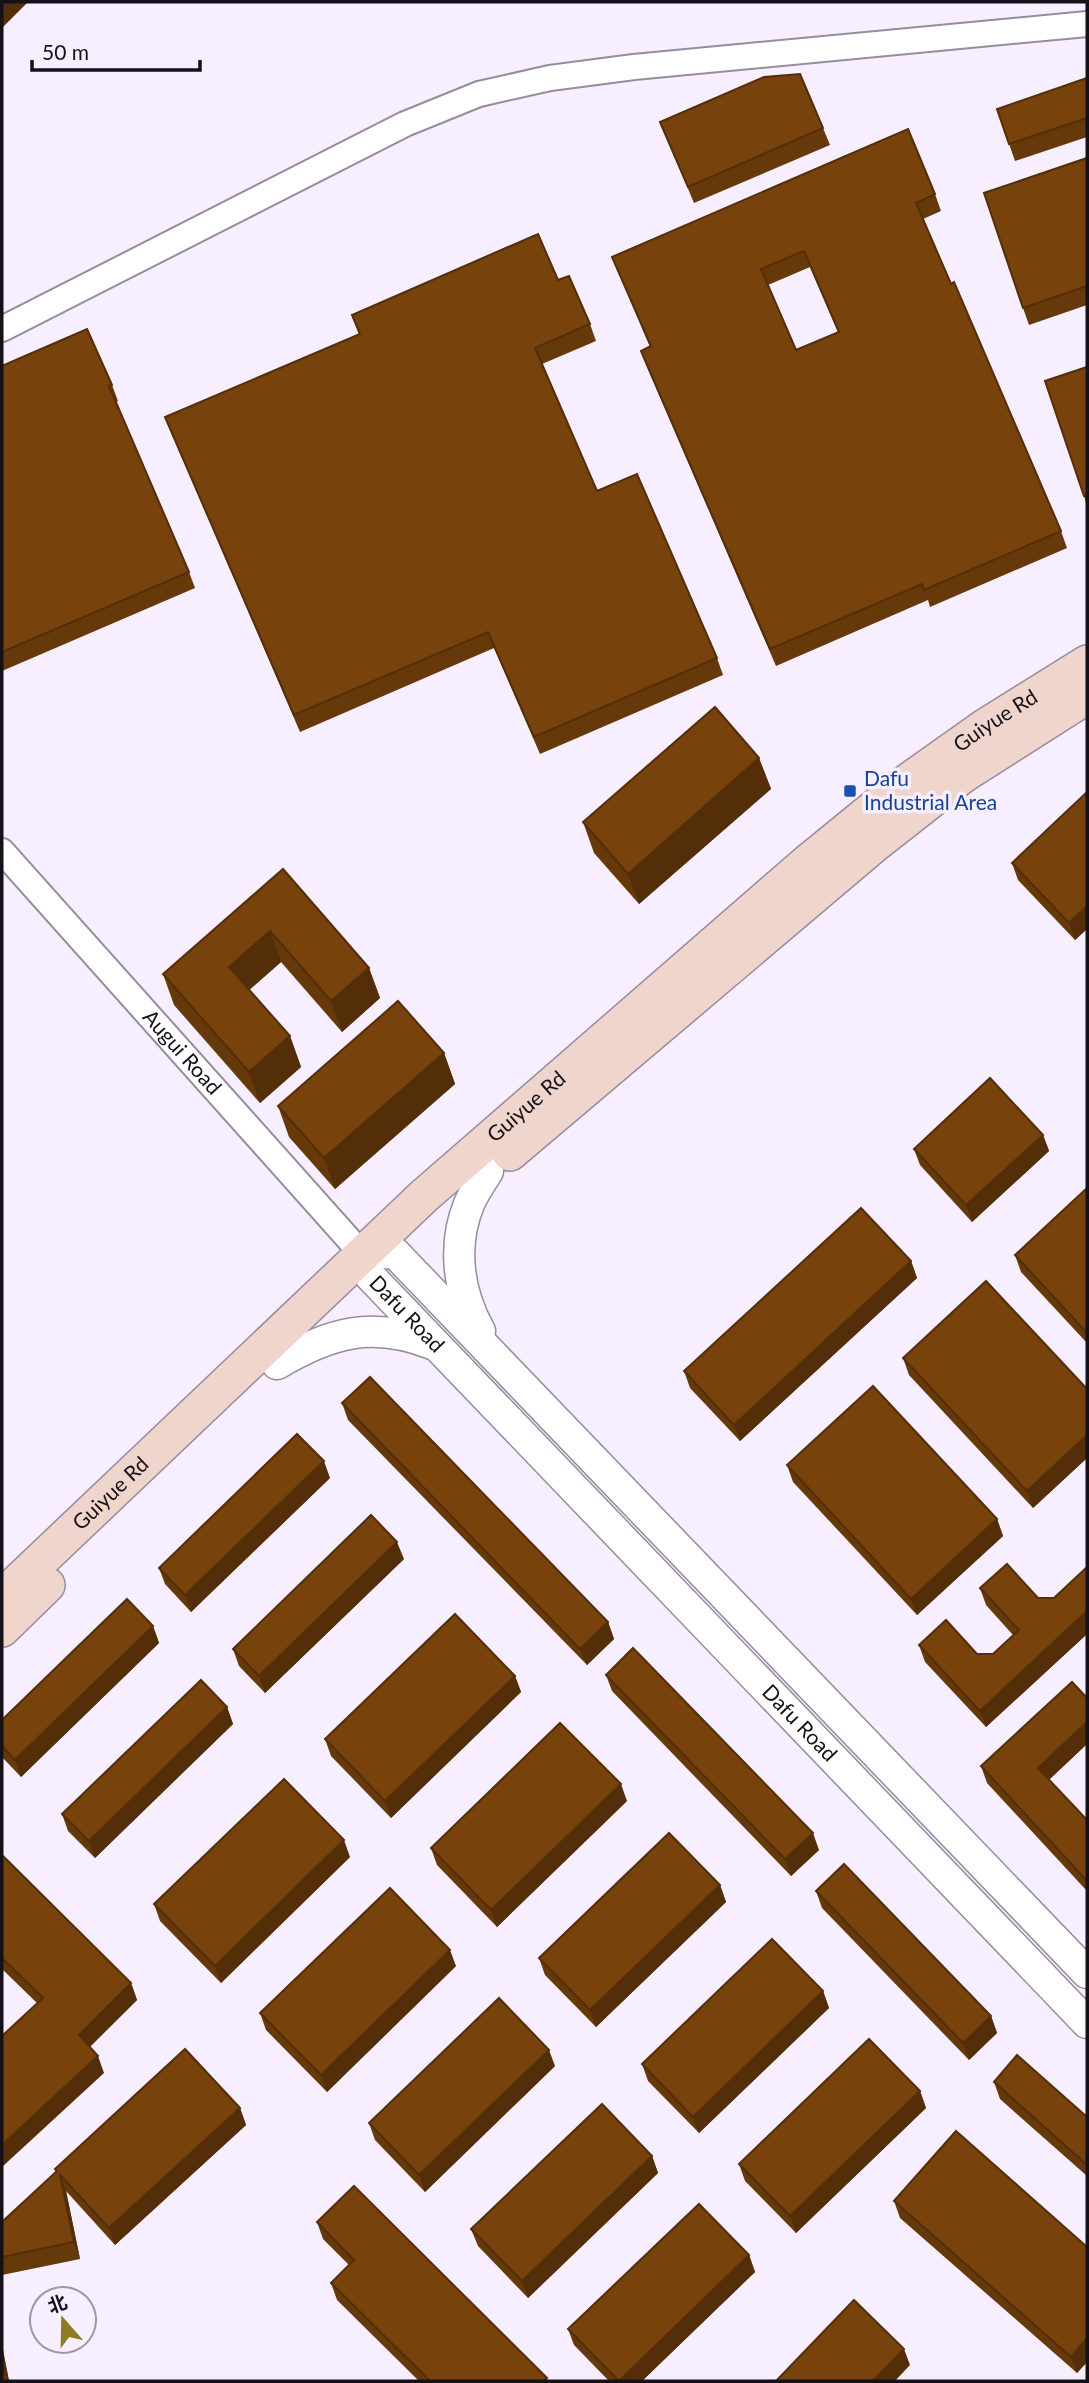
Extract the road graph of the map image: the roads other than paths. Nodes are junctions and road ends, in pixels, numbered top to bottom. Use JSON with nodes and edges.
{"nodes":[{"id":1,"x":1087,"y":24,"type":"edge"},
{"id":2,"x":2,"y":329,"type":"edge"},
{"id":3,"x":1087,"y":663,"type":"edge"},
{"id":4,"x":1087,"y":696,"type":"edge"},
{"id":5,"x":2,"y":851,"type":"edge"},
{"id":6,"x":488,"y":1171,"type":"junction"},
{"id":7,"x":376,"y":1261,"type":"junction"},
{"id":8,"x":436,"y":1345,"type":"junction"},
{"id":9,"x":492,"y":1353,"type":"junction"},
{"id":10,"x":277,"y":1364,"type":"junction"},
{"id":11,"x":537,"y":1399,"type":"junction"},
{"id":12,"x":511,"y":1423,"type":"junction"},
{"id":13,"x":2,"y":1597,"type":"edge"},
{"id":14,"x":2,"y":1629,"type":"edge"},
{"id":15,"x":1087,"y":1973,"type":"edge"},
{"id":16,"x":1087,"y":2023,"type":"edge"}],
"edges":[{"from":1,"to":2,"type":"street"},
{"from":3,"to":7,"type":"main road","name":"Guiyue Rd"},
{"from":4,"to":6,"type":"main road","name":"Guiyue Rd"},
{"from":5,"to":7,"type":"street","name":"Augui Road"},
{"from":6,"to":7,"type":"main road","name":"Guiyue Rd"},
{"from":6,"to":9,"type":"street"},
{"from":7,"to":8,"type":"street","name":"Dafu Road"},
{"from":7,"to":9,"type":"street","name":"Dafu Road"},
{"from":7,"to":10,"type":"main road","name":"Guiyue Rd"},
{"from":7,"to":13,"type":"main road","name":"Guiyue Rd"},
{"from":8,"to":10,"type":"street"},
{"from":8,"to":12,"type":"street","name":"Dafu Road"},
{"from":9,"to":11,"type":"street","name":"Dafu Road"},
{"from":10,"to":14,"type":"main road","name":"Guiyue Rd"},
{"from":11,"to":12,"type":"street"},
{"from":11,"to":15,"type":"street","name":"Dafu Road"},
{"from":12,"to":16,"type":"street","name":"Dafu Road"}]}
